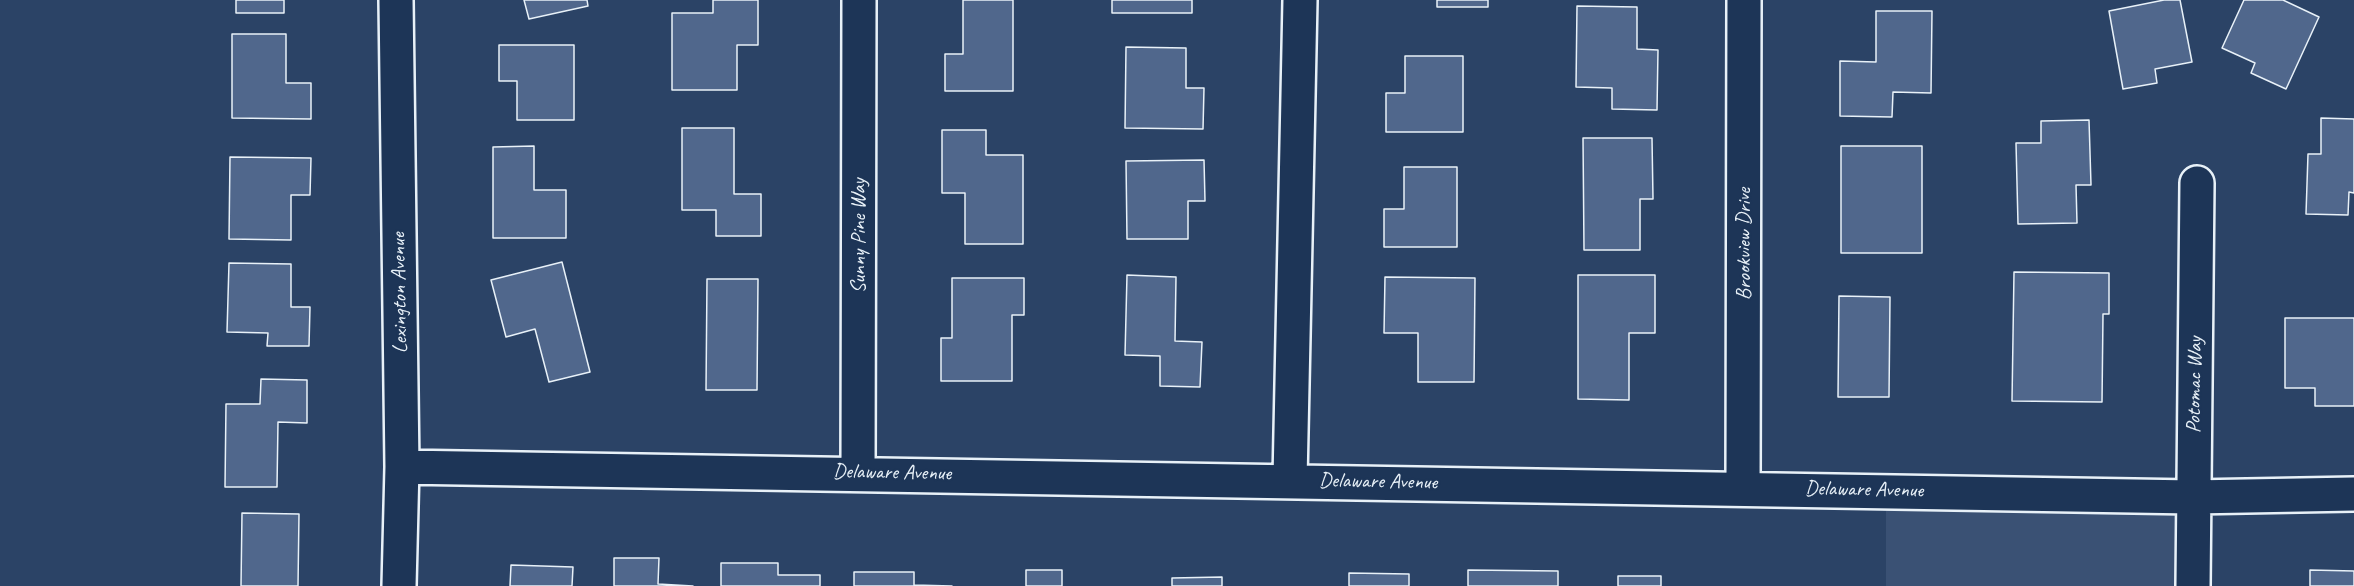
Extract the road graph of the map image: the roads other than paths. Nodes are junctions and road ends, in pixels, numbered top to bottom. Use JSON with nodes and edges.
{"nodes":[{"id":1,"x":396,"y":0,"type":"edge"},
{"id":2,"x":859,"y":0,"type":"edge"},
{"id":3,"x":1300,"y":0,"type":"edge"},
{"id":4,"x":1744,"y":0,"type":"edge"},
{"id":5,"x":2196,"y":183,"type":"dead end"},
{"id":6,"x":402,"y":466,"type":"junction"},
{"id":7,"x":858,"y":473,"type":"junction"},
{"id":8,"x":1290,"y":480,"type":"junction"},
{"id":9,"x":1743,"y":488,"type":"junction"},
{"id":10,"x":2354,"y":494,"type":"edge"},
{"id":11,"x":2193,"y":497,"type":"junction"},
{"id":12,"x":399,"y":586,"type":"edge"},
{"id":13,"x":2193,"y":586,"type":"edge"}],
"edges":[{"from":1,"to":6,"type":"street","name":"Lexington Avenue"},
{"from":2,"to":7,"type":"street","name":"Sunny Pine Way"},
{"from":3,"to":8,"type":"street"},
{"from":4,"to":9,"type":"street","name":"Brookview Drive"},
{"from":5,"to":11,"type":"street","name":"Potomac Way"},
{"from":6,"to":7,"type":"street","name":"Delaware Avenue"},
{"from":6,"to":12,"type":"street","name":"Lexington Avenue"},
{"from":7,"to":8,"type":"street","name":"Delaware Avenue"},
{"from":8,"to":9,"type":"street","name":"Delaware Avenue"},
{"from":9,"to":11,"type":"street","name":"Delaware Avenue"},
{"from":10,"to":11,"type":"street","name":"Delaware Avenue"},
{"from":11,"to":13,"type":"street","name":"Potomac Way"}]}
